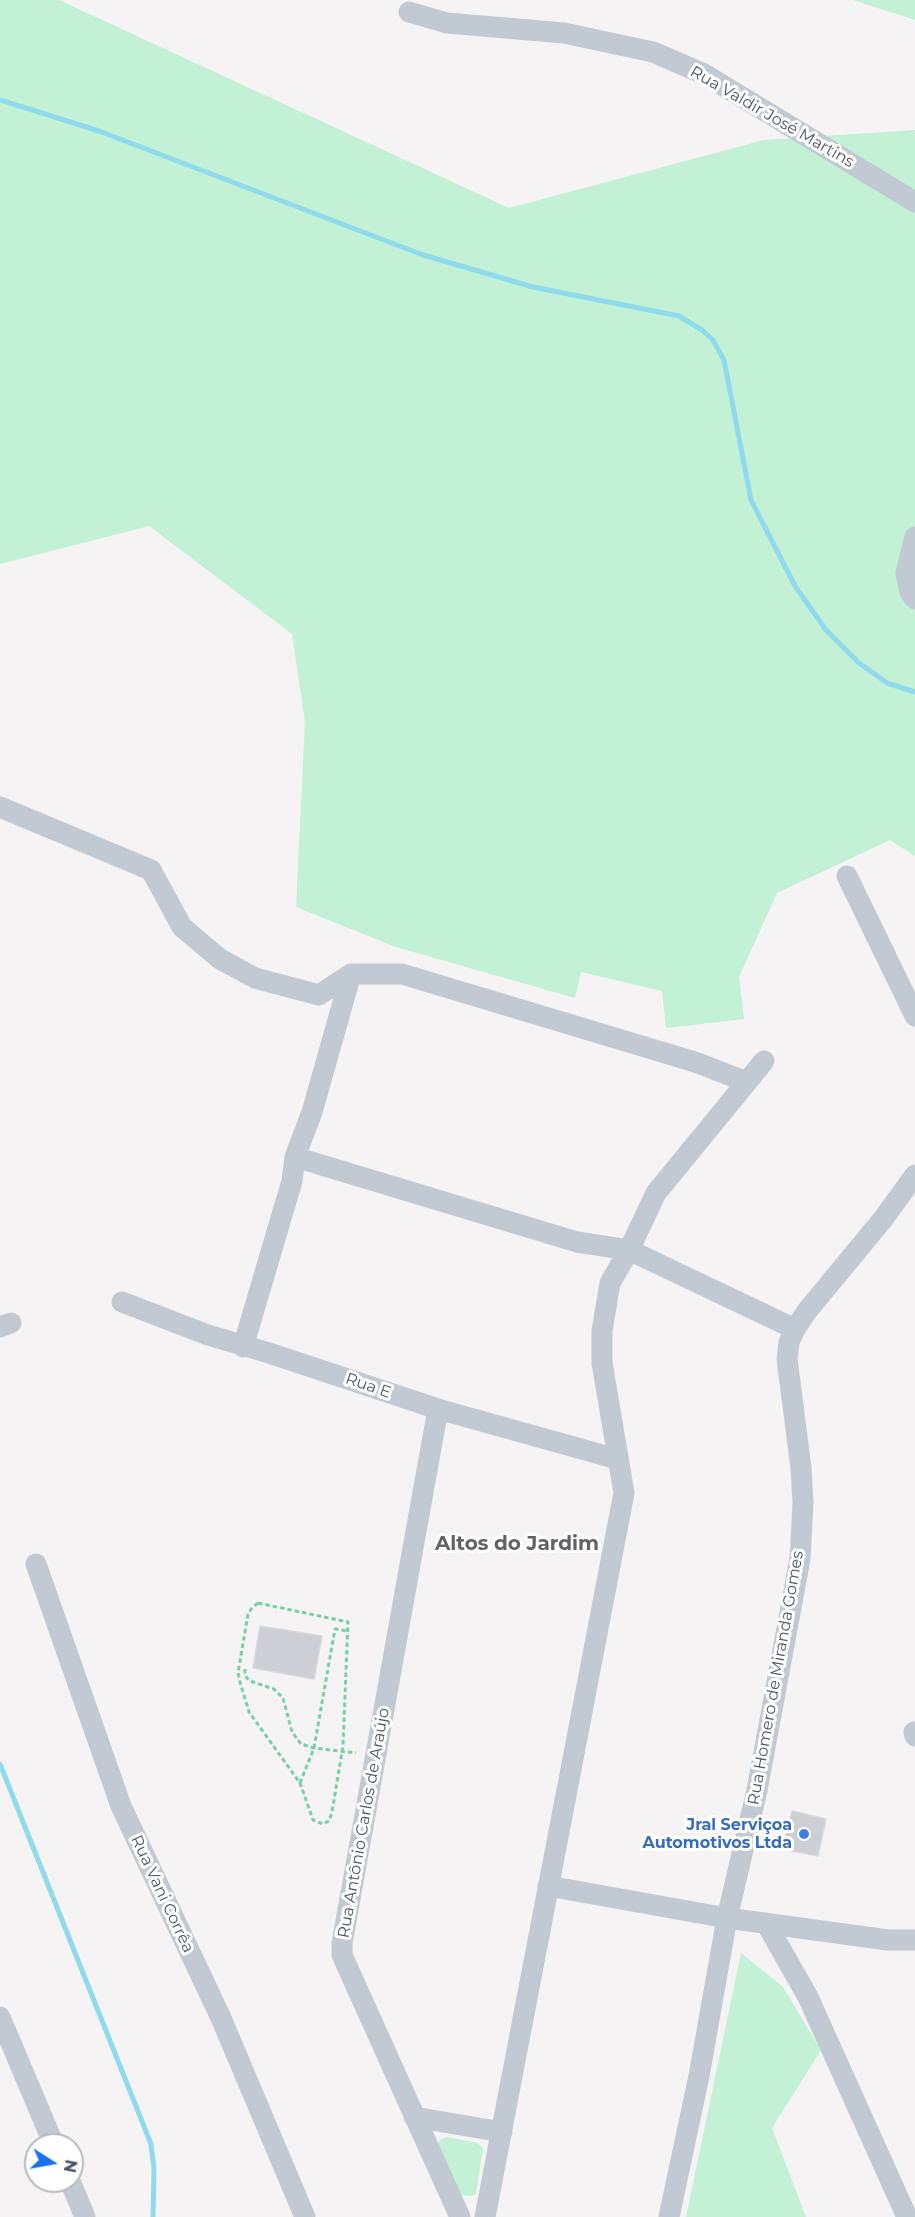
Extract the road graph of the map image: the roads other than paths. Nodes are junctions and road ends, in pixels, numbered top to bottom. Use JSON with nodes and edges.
{"nodes":[{"id":1,"x":409,"y":12,"type":"dead end"},
{"id":2,"x":915,"y":202,"type":"edge"},
{"id":3,"x":915,"y":537,"type":"edge"},
{"id":4,"x":915,"y":599,"type":"edge"},
{"id":5,"x":0,"y":807,"type":"edge"},
{"id":6,"x":848,"y":876,"type":"dead end"},
{"id":7,"x":351,"y":974,"type":"junction"},
{"id":8,"x":915,"y":1016,"type":"edge"},
{"id":9,"x":764,"y":1060,"type":"dead end"},
{"id":10,"x":747,"y":1083,"type":"junction"},
{"id":11,"x":295,"y":1157,"type":"junction"},
{"id":12,"x":915,"y":1174,"type":"edge"},
{"id":13,"x":629,"y":1250,"type":"junction"},
{"id":14,"x":122,"y":1302,"type":"dead end"},
{"id":15,"x":795,"y":1329,"type":"junction"},
{"id":16,"x":243,"y":1347,"type":"junction"},
{"id":17,"x":438,"y":1409,"type":"junction"},
{"id":18,"x":617,"y":1459,"type":"junction"},
{"id":19,"x":36,"y":1564,"type":"dead end"},
{"id":20,"x":548,"y":1886,"type":"junction"},
{"id":21,"x":727,"y":1918,"type":"junction"},
{"id":22,"x":765,"y":1923,"type":"junction"},
{"id":23,"x":915,"y":1940,"type":"edge"},
{"id":24,"x":0,"y":2017,"type":"edge"},
{"id":25,"x":414,"y":2117,"type":"junction"},
{"id":26,"x":502,"y":2132,"type":"junction"},
{"id":27,"x":49,"y":2133,"type":"edge"},
{"id":28,"x":75,"y":2193,"type":"edge"},
{"id":29,"x":85,"y":2217,"type":"edge"},
{"id":30,"x":305,"y":2217,"type":"edge"},
{"id":31,"x":460,"y":2217,"type":"edge"},
{"id":32,"x":485,"y":2217,"type":"edge"},
{"id":33,"x":669,"y":2217,"type":"edge"},
{"id":34,"x":907,"y":2217,"type":"edge"}],
"edges":[{"from":1,"to":2,"type":"street","name":"Rua Valdir José Martins"},
{"from":3,"to":4,"type":"street"},
{"from":5,"to":7,"type":"street"},
{"from":6,"to":8,"type":"street"},
{"from":7,"to":10,"type":"street"},
{"from":7,"to":11,"type":"street"},
{"from":9,"to":10,"type":"street"},
{"from":10,"to":13,"type":"street"},
{"from":11,"to":13,"type":"street"},
{"from":11,"to":16,"type":"street"},
{"from":12,"to":15,"type":"street","name":"Rua Homero de Miranda Gomes"},
{"from":13,"to":15,"type":"street"},
{"from":13,"to":18,"type":"street"},
{"from":14,"to":16,"type":"street","name":"Rua E"},
{"from":15,"to":21,"type":"street","name":"Rua Homero de Miranda Gomes"},
{"from":16,"to":17,"type":"street","name":"Rua E"},
{"from":17,"to":18,"type":"street","name":"Rua E"},
{"from":17,"to":25,"type":"street","name":"Rua Antônio Carlos de Araújo"},
{"from":18,"to":20,"type":"street"},
{"from":19,"to":30,"type":"street","name":"Rua Vani Corrêa"},
{"from":20,"to":21,"type":"street"},
{"from":20,"to":26,"type":"street"},
{"from":21,"to":22,"type":"street"},
{"from":21,"to":33,"type":"street","name":"Rua Homero de Miranda Gomes"},
{"from":22,"to":23,"type":"street"},
{"from":22,"to":34,"type":"street"},
{"from":24,"to":27,"type":"street"},
{"from":25,"to":26,"type":"street"},
{"from":25,"to":31,"type":"street","name":"Rua Antônio Carlos de Araújo"},
{"from":26,"to":32,"type":"street"},
{"from":28,"to":29,"type":"street"}]}
